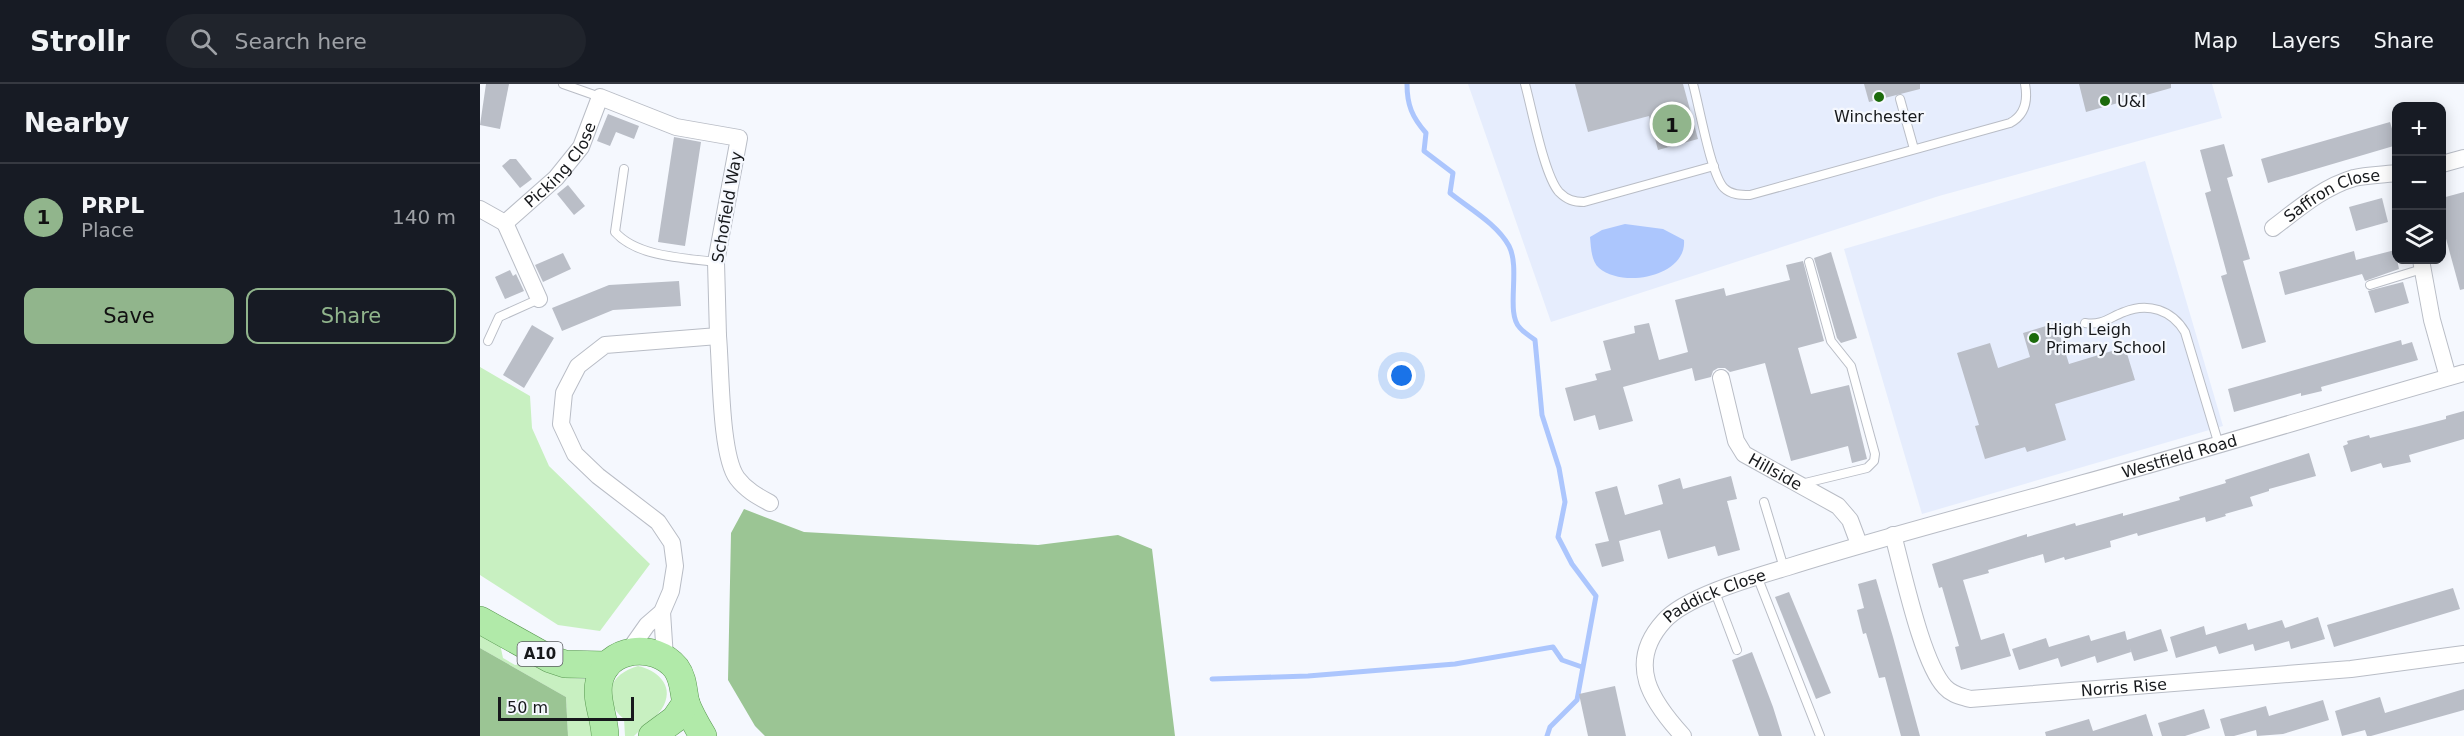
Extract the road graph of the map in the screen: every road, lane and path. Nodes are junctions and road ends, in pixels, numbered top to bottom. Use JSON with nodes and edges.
{"nodes":[{"id":1,"x":563,"y":84,"type":"edge"},
{"id":2,"x":1525,"y":84,"type":"edge"},
{"id":3,"x":1693,"y":84,"type":"edge"},
{"id":4,"x":2025,"y":84,"type":"edge"},
{"id":5,"x":600,"y":97,"type":"junction"},
{"id":6,"x":1900,"y":99,"type":"dead end"},
{"id":7,"x":1914,"y":149,"type":"junction"},
{"id":8,"x":2464,"y":159,"type":"edge"},
{"id":9,"x":2446,"y":163,"type":"edge"},
{"id":10,"x":1714,"y":166,"type":"junction"},
{"id":11,"x":624,"y":169,"type":"dead end"},
{"id":12,"x":2392,"y":173,"type":"edge"},
{"id":13,"x":480,"y":209,"type":"edge"},
{"id":14,"x":505,"y":224,"type":"junction"},
{"id":15,"x":2273,"y":228,"type":"dead end"},
{"id":16,"x":716,"y":262,"type":"junction"},
{"id":17,"x":1809,"y":262,"type":"dead end"},
{"id":18,"x":2421,"y":264,"type":"edge"},
{"id":19,"x":2370,"y":285,"type":"dead end"},
{"id":20,"x":540,"y":299,"type":"joint"},
{"id":21,"x":2085,"y":323,"type":"dead end"},
{"id":22,"x":718,"y":336,"type":"junction"},
{"id":23,"x":488,"y":341,"type":"dead end"},
{"id":24,"x":2464,"y":373,"type":"edge"},
{"id":25,"x":2448,"y":377,"type":"junction"},
{"id":26,"x":1721,"y":378,"type":"dead end"},
{"id":27,"x":2219,"y":445,"type":"junction"},
{"id":28,"x":1801,"y":484,"type":"junction"},
{"id":29,"x":1764,"y":502,"type":"dead end"},
{"id":30,"x":770,"y":503,"type":"dead end"},
{"id":31,"x":1893,"y":535,"type":"junction"},
{"id":32,"x":1859,"y":544,"type":"junction"},
{"id":33,"x":1784,"y":568,"type":"junction"},
{"id":34,"x":1757,"y":576,"type":"junction"},
{"id":35,"x":1714,"y":592,"type":"junction"},
{"id":36,"x":662,"y":612,"type":"junction"},
{"id":37,"x":480,"y":620,"type":"edge"},
{"id":38,"x":1737,"y":650,"type":"dead end"},
{"id":39,"x":2464,"y":654,"type":"edge"},
{"id":40,"x":618,"y":658,"type":"junction"},
{"id":41,"x":665,"y":658,"type":"junction"},
{"id":42,"x":686,"y":703,"type":"junction"},
{"id":43,"x":605,"y":736,"type":"edge"},
{"id":44,"x":652,"y":736,"type":"edge"},
{"id":45,"x":703,"y":736,"type":"edge"},
{"id":46,"x":1683,"y":736,"type":"edge"},
{"id":47,"x":1820,"y":736,"type":"edge"}],
"edges":[{"from":1,"to":5,"type":"lane"},
{"from":2,"to":10,"type":"lane"},
{"from":3,"to":10,"type":"lane"},
{"from":4,"to":7,"type":"lane"},
{"from":5,"to":14,"type":"street","name":"Picking Close"},
{"from":5,"to":16,"type":"street","name":"Schofield Way"},
{"from":6,"to":7,"type":"lane"},
{"from":7,"to":10,"type":"lane"},
{"from":8,"to":9,"type":"street"},
{"from":11,"to":16,"type":"lane"},
{"from":12,"to":15,"type":"street","name":"Saffron Close"},
{"from":13,"to":14,"type":"street"},
{"from":14,"to":20,"type":"street"},
{"from":16,"to":22,"type":"street","name":"Schofield Way"},
{"from":17,"to":28,"type":"lane"},
{"from":18,"to":19,"type":"lane"},
{"from":18,"to":25,"type":"street"},
{"from":20,"to":23,"type":"lane"},
{"from":21,"to":27,"type":"lane"},
{"from":22,"to":30,"type":"street","name":"Schofield Way"},
{"from":22,"to":36,"type":"street"},
{"from":24,"to":25,"type":"street","name":"Westfield Road"},
{"from":25,"to":27,"type":"street","name":"Westfield Road"},
{"from":26,"to":28,"type":"street","name":"Hillside"},
{"from":27,"to":31,"type":"street","name":"Westfield Road"},
{"from":28,"to":32,"type":"street","name":"Hillside"},
{"from":29,"to":33,"type":"lane"},
{"from":31,"to":32,"type":"street","name":"Paddick Close"},
{"from":31,"to":39,"type":"street","name":"Norris Rise"},
{"from":32,"to":33,"type":"street","name":"Paddick Close"},
{"from":33,"to":34,"type":"street","name":"Paddick Close"},
{"from":34,"to":35,"type":"street","name":"Paddick Close"},
{"from":34,"to":47,"type":"lane"},
{"from":35,"to":38,"type":"lane"},
{"from":35,"to":46,"type":"street","name":"Paddick Close"},
{"from":36,"to":40,"type":"street"},
{"from":36,"to":41,"type":"street"},
{"from":37,"to":40,"type":"main road","number":"A10"},
{"from":40,"to":41,"type":"main road"},
{"from":40,"to":43,"type":"main road"},
{"from":41,"to":42,"type":"main road"},
{"from":42,"to":44,"type":"main road"},
{"from":42,"to":45,"type":"main road"}]}
